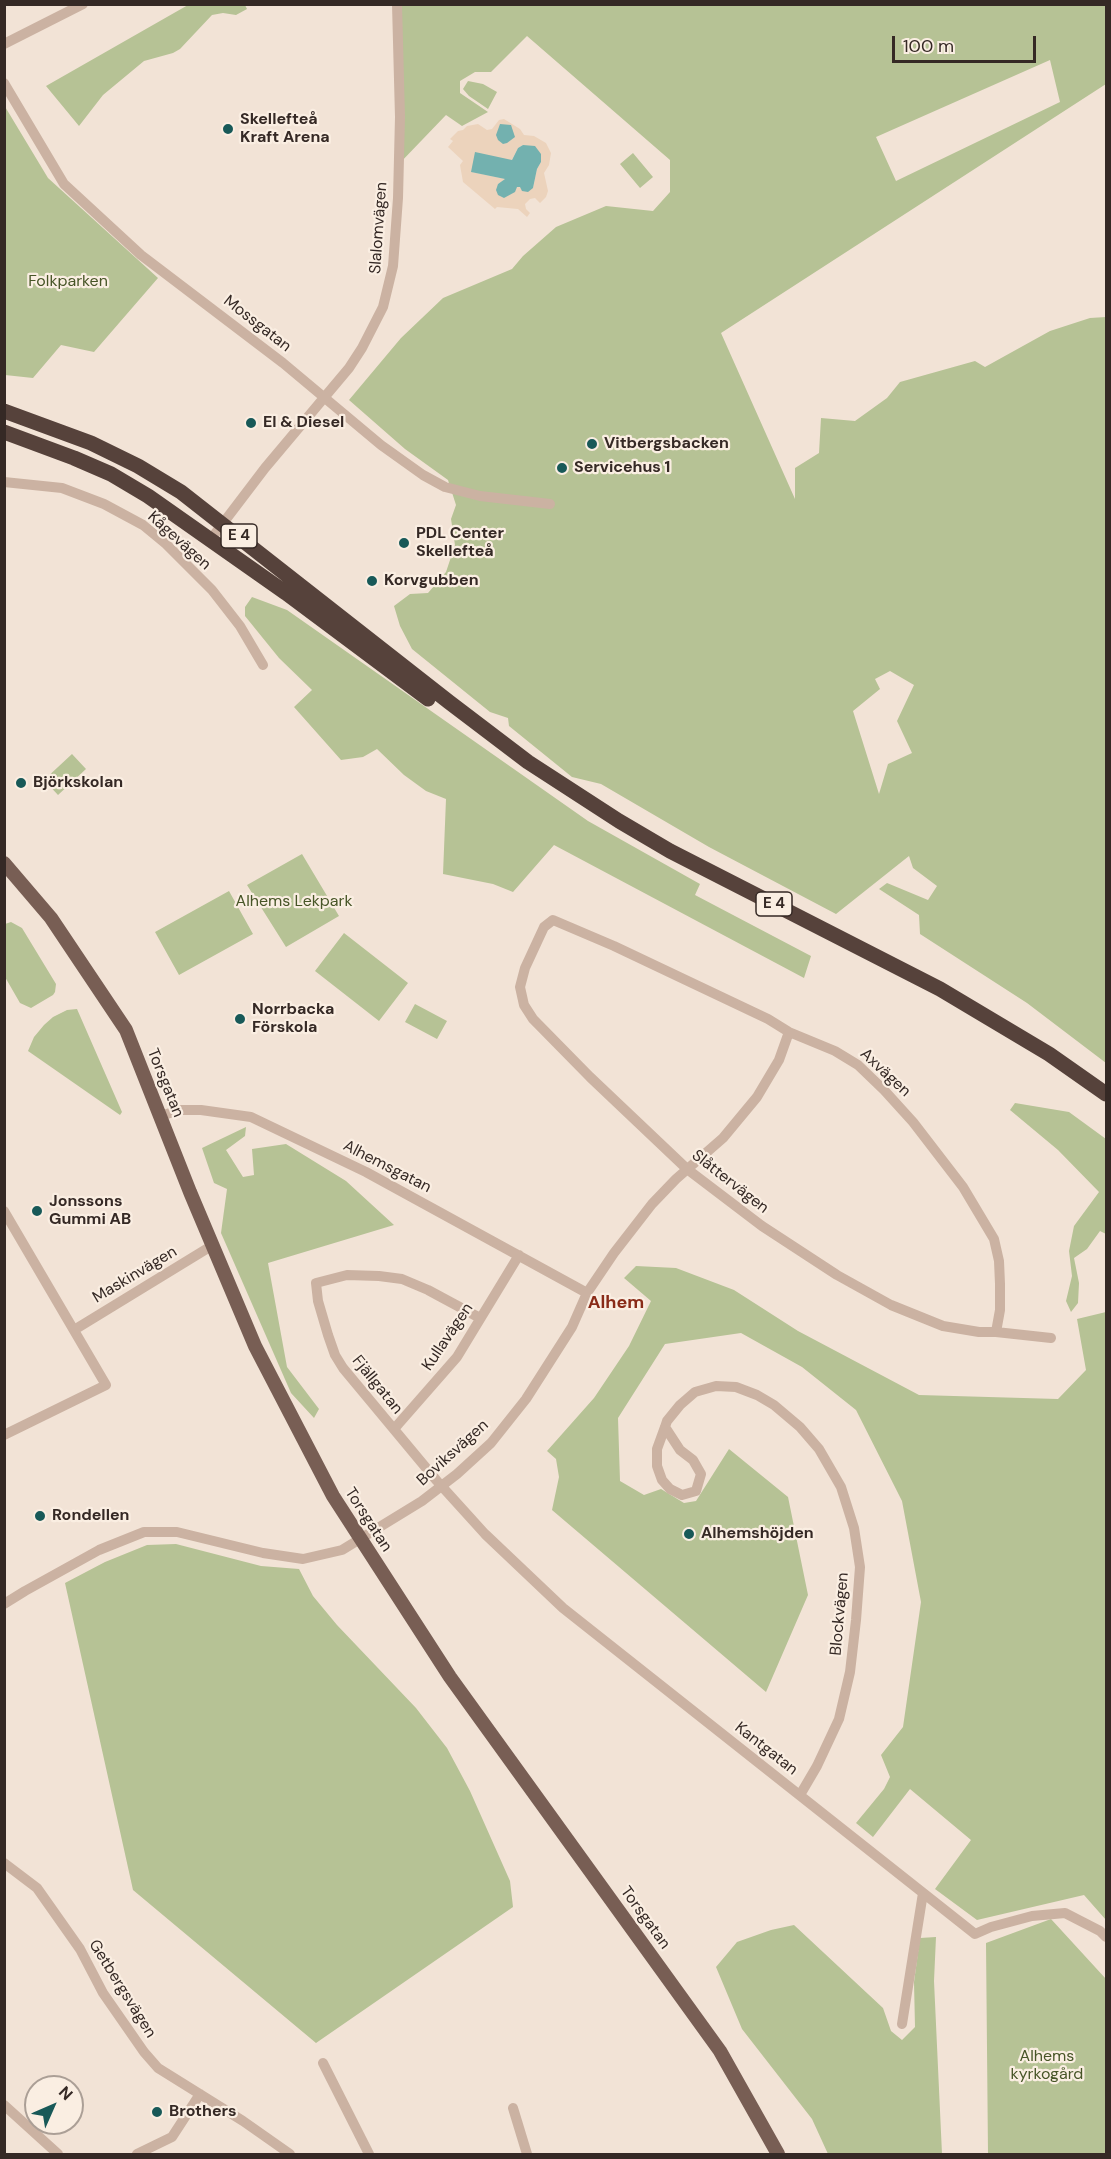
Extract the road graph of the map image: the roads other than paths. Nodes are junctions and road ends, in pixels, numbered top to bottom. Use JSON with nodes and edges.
{"nodes":[{"id":1,"x":83,"y":4,"type":"edge"},
{"id":2,"x":397,"y":4,"type":"edge"},
{"id":3,"x":4,"y":44,"type":"edge"},
{"id":4,"x":4,"y":83,"type":"edge"},
{"id":5,"x":324,"y":399,"type":"junction"},
{"id":6,"x":4,"y":411,"type":"edge"},
{"id":7,"x":4,"y":432,"type":"edge"},
{"id":8,"x":4,"y":482,"type":"edge"},
{"id":9,"x":550,"y":504,"type":"dead end"},
{"id":10,"x":222,"y":523,"type":"junction"},
{"id":11,"x":211,"y":539,"type":"junction"},
{"id":12,"x":263,"y":665,"type":"dead end"},
{"id":13,"x":4,"y":863,"type":"edge"},
{"id":14,"x":553,"y":920,"type":"joint"},
{"id":15,"x":789,"y":1032,"type":"junction"},
{"id":16,"x":1107,"y":1094,"type":"edge"},
{"id":17,"x":1107,"y":1105,"type":"edge"},
{"id":18,"x":160,"y":1116,"type":"junction"},
{"id":19,"x":687,"y":1169,"type":"junction"},
{"id":20,"x":4,"y":1211,"type":"edge"},
{"id":21,"x":213,"y":1245,"type":"junction"},
{"id":22,"x":519,"y":1255,"type":"junction"},
{"id":23,"x":587,"y":1293,"type":"junction"},
{"id":24,"x":480,"y":1318,"type":"junction"},
{"id":25,"x":74,"y":1330,"type":"junction"},
{"id":26,"x":996,"y":1332,"type":"junction"},
{"id":27,"x":1051,"y":1338,"type":"dead end"},
{"id":28,"x":665,"y":1427,"type":"junction"},
{"id":29,"x":394,"y":1428,"type":"junction"},
{"id":30,"x":4,"y":1435,"type":"edge"},
{"id":31,"x":441,"y":1486,"type":"junction"},
{"id":32,"x":361,"y":1539,"type":"junction"},
{"id":33,"x":4,"y":1604,"type":"edge"},
{"id":34,"x":800,"y":1795,"type":"junction"},
{"id":35,"x":4,"y":1863,"type":"edge"},
{"id":36,"x":923,"y":1893,"type":"junction"},
{"id":37,"x":1107,"y":1937,"type":"edge"},
{"id":38,"x":902,"y":2024,"type":"dead end"},
{"id":39,"x":323,"y":2063,"type":"dead end"},
{"id":40,"x":200,"y":2094,"type":"junction"},
{"id":41,"x":4,"y":2105,"type":"edge"},
{"id":42,"x":513,"y":2108,"type":"dead end"},
{"id":43,"x":58,"y":2154,"type":"edge"},
{"id":44,"x":137,"y":2154,"type":"edge"},
{"id":45,"x":291,"y":2154,"type":"edge"},
{"id":46,"x":369,"y":2154,"type":"edge"},
{"id":47,"x":527,"y":2154,"type":"edge"},
{"id":48,"x":778,"y":2154,"type":"edge"}],
"edges":[{"from":1,"to":3,"type":"street"},
{"from":2,"to":5,"type":"street","name":"Slalomvägen"},
{"from":4,"to":5,"type":"street","name":"Mossgatan"},
{"from":5,"to":9,"type":"street","name":"Mossgatan"},
{"from":5,"to":10,"type":"street","name":"Slalomvägen"},
{"from":6,"to":10,"type":"highway","number":"E 4"},
{"from":7,"to":11,"type":"highway","number":"E 4"},
{"from":8,"to":12,"type":"street","name":"Kågevägen"},
{"from":10,"to":11,"type":"street","name":"Slalomvägen"},
{"from":10,"to":16,"type":"highway","number":"E 4"},
{"from":11,"to":17,"type":"highway","number":"E 4"},
{"from":13,"to":18,"type":"main road","name":"Torsgatan"},
{"from":14,"to":15,"type":"street","name":"Axvägen"},
{"from":14,"to":19,"type":"street","name":"Slåttervägen"},
{"from":15,"to":19,"type":"street","name":"Boviksvägen"},
{"from":15,"to":26,"type":"street","name":"Axvägen"},
{"from":18,"to":21,"type":"main road","name":"Torsgatan"},
{"from":18,"to":22,"type":"street","name":"Alhemsgatan"},
{"from":19,"to":23,"type":"street","name":"Boviksvägen"},
{"from":19,"to":26,"type":"street","name":"Slåttervägen"},
{"from":20,"to":25,"type":"street"},
{"from":21,"to":25,"type":"street","name":"Maskinvägen"},
{"from":21,"to":32,"type":"main road","name":"Torsgatan"},
{"from":22,"to":23,"type":"street","name":"Alhemsgatan"},
{"from":22,"to":24,"type":"street","name":"Kullavägen"},
{"from":23,"to":31,"type":"street","name":"Boviksvägen"},
{"from":24,"to":29,"type":"street","name":"Kullavägen"},
{"from":24,"to":29,"type":"street","name":"Fjällgatan"},
{"from":25,"to":30,"type":"street"},
{"from":26,"to":27,"type":"street","name":"Slåttervägen"},
{"from":28,"to":28,"type":"street","name":"Blockvägen"},
{"from":28,"to":34,"type":"street","name":"Blockvägen"},
{"from":29,"to":31,"type":"street","name":"Fjällgatan"},
{"from":31,"to":32,"type":"street","name":"Boviksvägen"},
{"from":31,"to":34,"type":"street","name":"Kantgatan"},
{"from":32,"to":33,"type":"street","name":"Boviksvägen"},
{"from":32,"to":48,"type":"main road","name":"Torsgatan"},
{"from":34,"to":36,"type":"street","name":"Kantgatan"},
{"from":35,"to":40,"type":"street","name":"Getbergsvägen"},
{"from":36,"to":37,"type":"street","name":"Kantgatan"},
{"from":36,"to":38,"type":"street"},
{"from":39,"to":46,"type":"street"},
{"from":40,"to":44,"type":"street"},
{"from":40,"to":45,"type":"street","name":"Getbergsvägen"},
{"from":41,"to":43,"type":"street"},
{"from":42,"to":47,"type":"street"}]}
